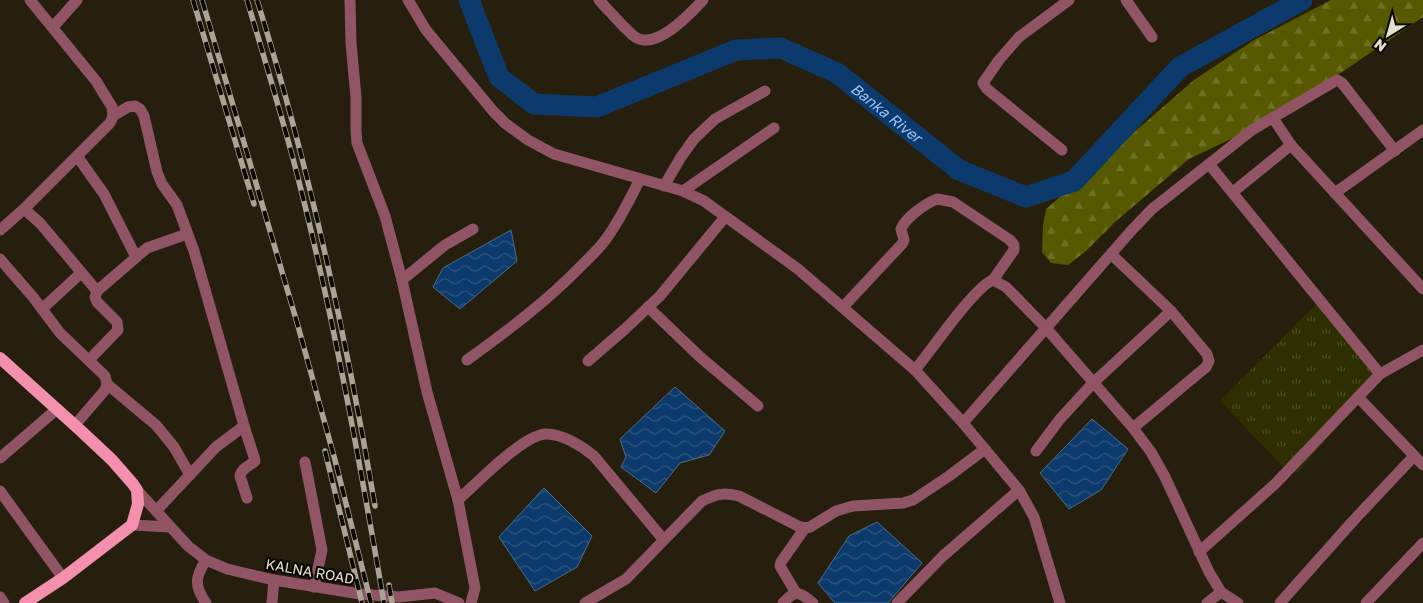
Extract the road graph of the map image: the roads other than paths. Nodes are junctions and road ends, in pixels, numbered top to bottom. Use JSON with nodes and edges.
{"nodes":[{"id":1,"x":30,"y":0,"type":"edge"},
{"id":2,"x":77,"y":0,"type":"edge"},
{"id":3,"x":350,"y":0,"type":"edge"},
{"id":4,"x":408,"y":0,"type":"edge"},
{"id":5,"x":599,"y":0,"type":"edge"},
{"id":6,"x":703,"y":0,"type":"edge"},
{"id":7,"x":1068,"y":0,"type":"edge"},
{"id":8,"x":1126,"y":0,"type":"edge"},
{"id":9,"x":53,"y":27,"type":"junction"},
{"id":10,"x":1152,"y":37,"type":"dead end"},
{"id":11,"x":765,"y":91,"type":"dead end"},
{"id":12,"x":112,"y":116,"type":"junction"},
{"id":13,"x":1273,"y":118,"type":"junction"},
{"id":14,"x":774,"y":128,"type":"dead end"},
{"id":15,"x":1423,"y":130,"type":"edge"},
{"id":16,"x":1291,"y":145,"type":"junction"},
{"id":17,"x":1062,"y":150,"type":"dead end"},
{"id":18,"x":1395,"y":151,"type":"junction"},
{"id":19,"x":77,"y":156,"type":"junction"},
{"id":20,"x":1209,"y":164,"type":"junction"},
{"id":21,"x":640,"y":179,"type":"junction"},
{"id":22,"x":664,"y":186,"type":"junction"},
{"id":23,"x":684,"y":191,"type":"junction"},
{"id":24,"x":1233,"y":192,"type":"junction"},
{"id":25,"x":1335,"y":194,"type":"junction"},
{"id":26,"x":24,"y":209,"type":"junction"},
{"id":27,"x":725,"y":217,"type":"junction"},
{"id":28,"x":474,"y":229,"type":"dead end"},
{"id":29,"x":0,"y":230,"type":"edge"},
{"id":30,"x":188,"y":234,"type":"junction"},
{"id":31,"x":1111,"y":254,"type":"junction"},
{"id":32,"x":136,"y":257,"type":"junction"},
{"id":33,"x":0,"y":259,"type":"edge"},
{"id":34,"x":80,"y":273,"type":"junction"},
{"id":35,"x":402,"y":280,"type":"junction"},
{"id":36,"x":993,"y":280,"type":"junction"},
{"id":37,"x":1423,"y":289,"type":"edge"},
{"id":38,"x":97,"y":291,"type":"junction"},
{"id":39,"x":648,"y":307,"type":"junction"},
{"id":40,"x":843,"y":307,"type":"junction"},
{"id":41,"x":42,"y":309,"type":"junction"},
{"id":42,"x":1171,"y":311,"type":"junction"},
{"id":43,"x":1046,"y":328,"type":"junction"},
{"id":44,"x":1423,"y":350,"type":"edge"},
{"id":45,"x":0,"y":358,"type":"edge"},
{"id":46,"x":88,"y":360,"type":"junction"},
{"id":47,"x":467,"y":360,"type":"dead end"},
{"id":48,"x":588,"y":361,"type":"dead end"},
{"id":49,"x":915,"y":370,"type":"junction"},
{"id":50,"x":1380,"y":374,"type":"junction"},
{"id":51,"x":1094,"y":382,"type":"junction"},
{"id":52,"x":108,"y":384,"type":"junction"},
{"id":53,"x":1358,"y":397,"type":"junction"},
{"id":54,"x":758,"y":406,"type":"dead end"},
{"id":55,"x":57,"y":409,"type":"junction"},
{"id":56,"x":963,"y":423,"type":"junction"},
{"id":57,"x":75,"y":425,"type":"junction"},
{"id":58,"x":244,"y":426,"type":"junction"},
{"id":59,"x":1133,"y":428,"type":"junction"},
{"id":60,"x":985,"y":449,"type":"junction"},
{"id":61,"x":1036,"y":450,"type":"dead end"},
{"id":62,"x":1414,"y":456,"type":"junction"},
{"id":63,"x":0,"y":458,"type":"edge"},
{"id":64,"x":305,"y":462,"type":"dead end"},
{"id":65,"x":1423,"y":465,"type":"edge"},
{"id":66,"x":190,"y":475,"type":"junction"},
{"id":67,"x":137,"y":490,"type":"junction"},
{"id":68,"x":1019,"y":490,"type":"junction"},
{"id":69,"x":0,"y":492,"type":"edge"},
{"id":70,"x":247,"y":498,"type":"dead end"},
{"id":71,"x":458,"y":500,"type":"junction"},
{"id":72,"x":156,"y":512,"type":"junction"},
{"id":73,"x":132,"y":525,"type":"junction"},
{"id":74,"x":170,"y":527,"type":"junction"},
{"id":75,"x":805,"y":528,"type":"junction"},
{"id":76,"x":663,"y":539,"type":"junction"},
{"id":77,"x":1423,"y":542,"type":"edge"},
{"id":78,"x":1199,"y":552,"type":"junction"},
{"id":79,"x":206,"y":560,"type":"junction"},
{"id":80,"x":63,"y":578,"type":"junction"},
{"id":81,"x":274,"y":580,"type":"junction"},
{"id":82,"x":314,"y":587,"type":"junction"},
{"id":83,"x":1221,"y":592,"type":"junction"},
{"id":84,"x":796,"y":593,"type":"junction"},
{"id":85,"x":0,"y":596,"type":"edge"},
{"id":86,"x":4,"y":603,"type":"edge"},
{"id":87,"x":26,"y":603,"type":"edge"},
{"id":88,"x":206,"y":603,"type":"edge"},
{"id":89,"x":272,"y":603,"type":"edge"},
{"id":90,"x":459,"y":603,"type":"edge"},
{"id":91,"x":471,"y":603,"type":"edge"},
{"id":92,"x":585,"y":603,"type":"edge"},
{"id":93,"x":783,"y":603,"type":"edge"},
{"id":94,"x":813,"y":603,"type":"edge"},
{"id":95,"x":897,"y":603,"type":"edge"},
{"id":96,"x":1060,"y":603,"type":"edge"},
{"id":97,"x":1207,"y":603,"type":"edge"},
{"id":98,"x":1238,"y":603,"type":"edge"},
{"id":99,"x":1280,"y":603,"type":"edge"},
{"id":100,"x":1366,"y":603,"type":"edge"}],
"edges":[{"from":1,"to":9,"type":"street"},
{"from":2,"to":9,"type":"street"},
{"from":3,"to":35,"type":"street"},
{"from":4,"to":21,"type":"street"},
{"from":5,"to":6,"type":"street"},
{"from":7,"to":17,"type":"street"},
{"from":8,"to":10,"type":"street"},
{"from":9,"to":12,"type":"street"},
{"from":11,"to":22,"type":"street"},
{"from":12,"to":19,"type":"street"},
{"from":12,"to":30,"type":"street"},
{"from":13,"to":16,"type":"street"},
{"from":13,"to":18,"type":"street"},
{"from":13,"to":20,"type":"street"},
{"from":14,"to":23,"type":"street"},
{"from":15,"to":18,"type":"street"},
{"from":16,"to":24,"type":"street"},
{"from":16,"to":25,"type":"street"},
{"from":18,"to":25,"type":"street"},
{"from":19,"to":26,"type":"street"},
{"from":19,"to":32,"type":"street"},
{"from":20,"to":24,"type":"street"},
{"from":20,"to":31,"type":"street"},
{"from":21,"to":22,"type":"street"},
{"from":21,"to":47,"type":"street"},
{"from":22,"to":23,"type":"street"},
{"from":23,"to":27,"type":"street"},
{"from":24,"to":50,"type":"street"},
{"from":25,"to":37,"type":"street"},
{"from":26,"to":29,"type":"street"},
{"from":26,"to":34,"type":"street"},
{"from":27,"to":39,"type":"street"},
{"from":27,"to":40,"type":"street"},
{"from":28,"to":35,"type":"street"},
{"from":30,"to":32,"type":"street"},
{"from":30,"to":58,"type":"street"},
{"from":31,"to":42,"type":"street"},
{"from":31,"to":43,"type":"street"},
{"from":32,"to":38,"type":"street"},
{"from":33,"to":41,"type":"street"},
{"from":34,"to":38,"type":"street"},
{"from":34,"to":41,"type":"street"},
{"from":35,"to":71,"type":"street"},
{"from":36,"to":40,"type":"street"},
{"from":36,"to":43,"type":"street"},
{"from":36,"to":49,"type":"street"},
{"from":38,"to":46,"type":"street"},
{"from":39,"to":48,"type":"street"},
{"from":39,"to":54,"type":"street"},
{"from":40,"to":49,"type":"street"},
{"from":41,"to":46,"type":"street"},
{"from":42,"to":51,"type":"street"},
{"from":42,"to":59,"type":"street"},
{"from":43,"to":51,"type":"street"},
{"from":43,"to":56,"type":"street"},
{"from":44,"to":50,"type":"street"},
{"from":45,"to":55,"type":"main road","name":"KALNA ROAD"},
{"from":46,"to":52,"type":"street"},
{"from":49,"to":56,"type":"street"},
{"from":50,"to":53,"type":"street"},
{"from":51,"to":59,"type":"street"},
{"from":51,"to":61,"type":"street"},
{"from":52,"to":57,"type":"street"},
{"from":52,"to":66,"type":"street"},
{"from":53,"to":62,"type":"street"},
{"from":53,"to":78,"type":"street"},
{"from":55,"to":57,"type":"main road","name":"KALNA ROAD"},
{"from":55,"to":63,"type":"street"},
{"from":56,"to":60,"type":"street"},
{"from":57,"to":67,"type":"main road","name":"KALNA ROAD"},
{"from":58,"to":66,"type":"street"},
{"from":58,"to":70,"type":"street"},
{"from":59,"to":78,"type":"street"},
{"from":60,"to":68,"type":"street"},
{"from":60,"to":75,"type":"street"},
{"from":62,"to":65,"type":"street"},
{"from":62,"to":99,"type":"street"},
{"from":64,"to":82,"type":"street"},
{"from":66,"to":72,"type":"street"},
{"from":67,"to":72,"type":"street","name":"KALNA ROAD"},
{"from":67,"to":73,"type":"main road"},
{"from":68,"to":95,"type":"street"},
{"from":68,"to":96,"type":"street"},
{"from":69,"to":80,"type":"street"},
{"from":71,"to":76,"type":"street"},
{"from":71,"to":91,"type":"street"},
{"from":72,"to":74,"type":"street","name":"KALNA ROAD"},
{"from":73,"to":74,"type":"street"},
{"from":73,"to":80,"type":"main road"},
{"from":74,"to":79,"type":"street","name":"KALNA ROAD"},
{"from":75,"to":76,"type":"street"},
{"from":75,"to":84,"type":"street"},
{"from":76,"to":92,"type":"street"},
{"from":77,"to":100,"type":"street"},
{"from":78,"to":83,"type":"street"},
{"from":79,"to":81,"type":"street","name":"KALNA ROAD"},
{"from":79,"to":88,"type":"street"},
{"from":80,"to":87,"type":"main road"},
{"from":81,"to":82,"type":"street","name":"KALNA ROAD"},
{"from":81,"to":89,"type":"street"},
{"from":82,"to":90,"type":"street","name":"KALNA ROAD"},
{"from":83,"to":97,"type":"street"},
{"from":83,"to":98,"type":"street"},
{"from":84,"to":93,"type":"street"},
{"from":84,"to":94,"type":"street"},
{"from":85,"to":86,"type":"street"}]}
